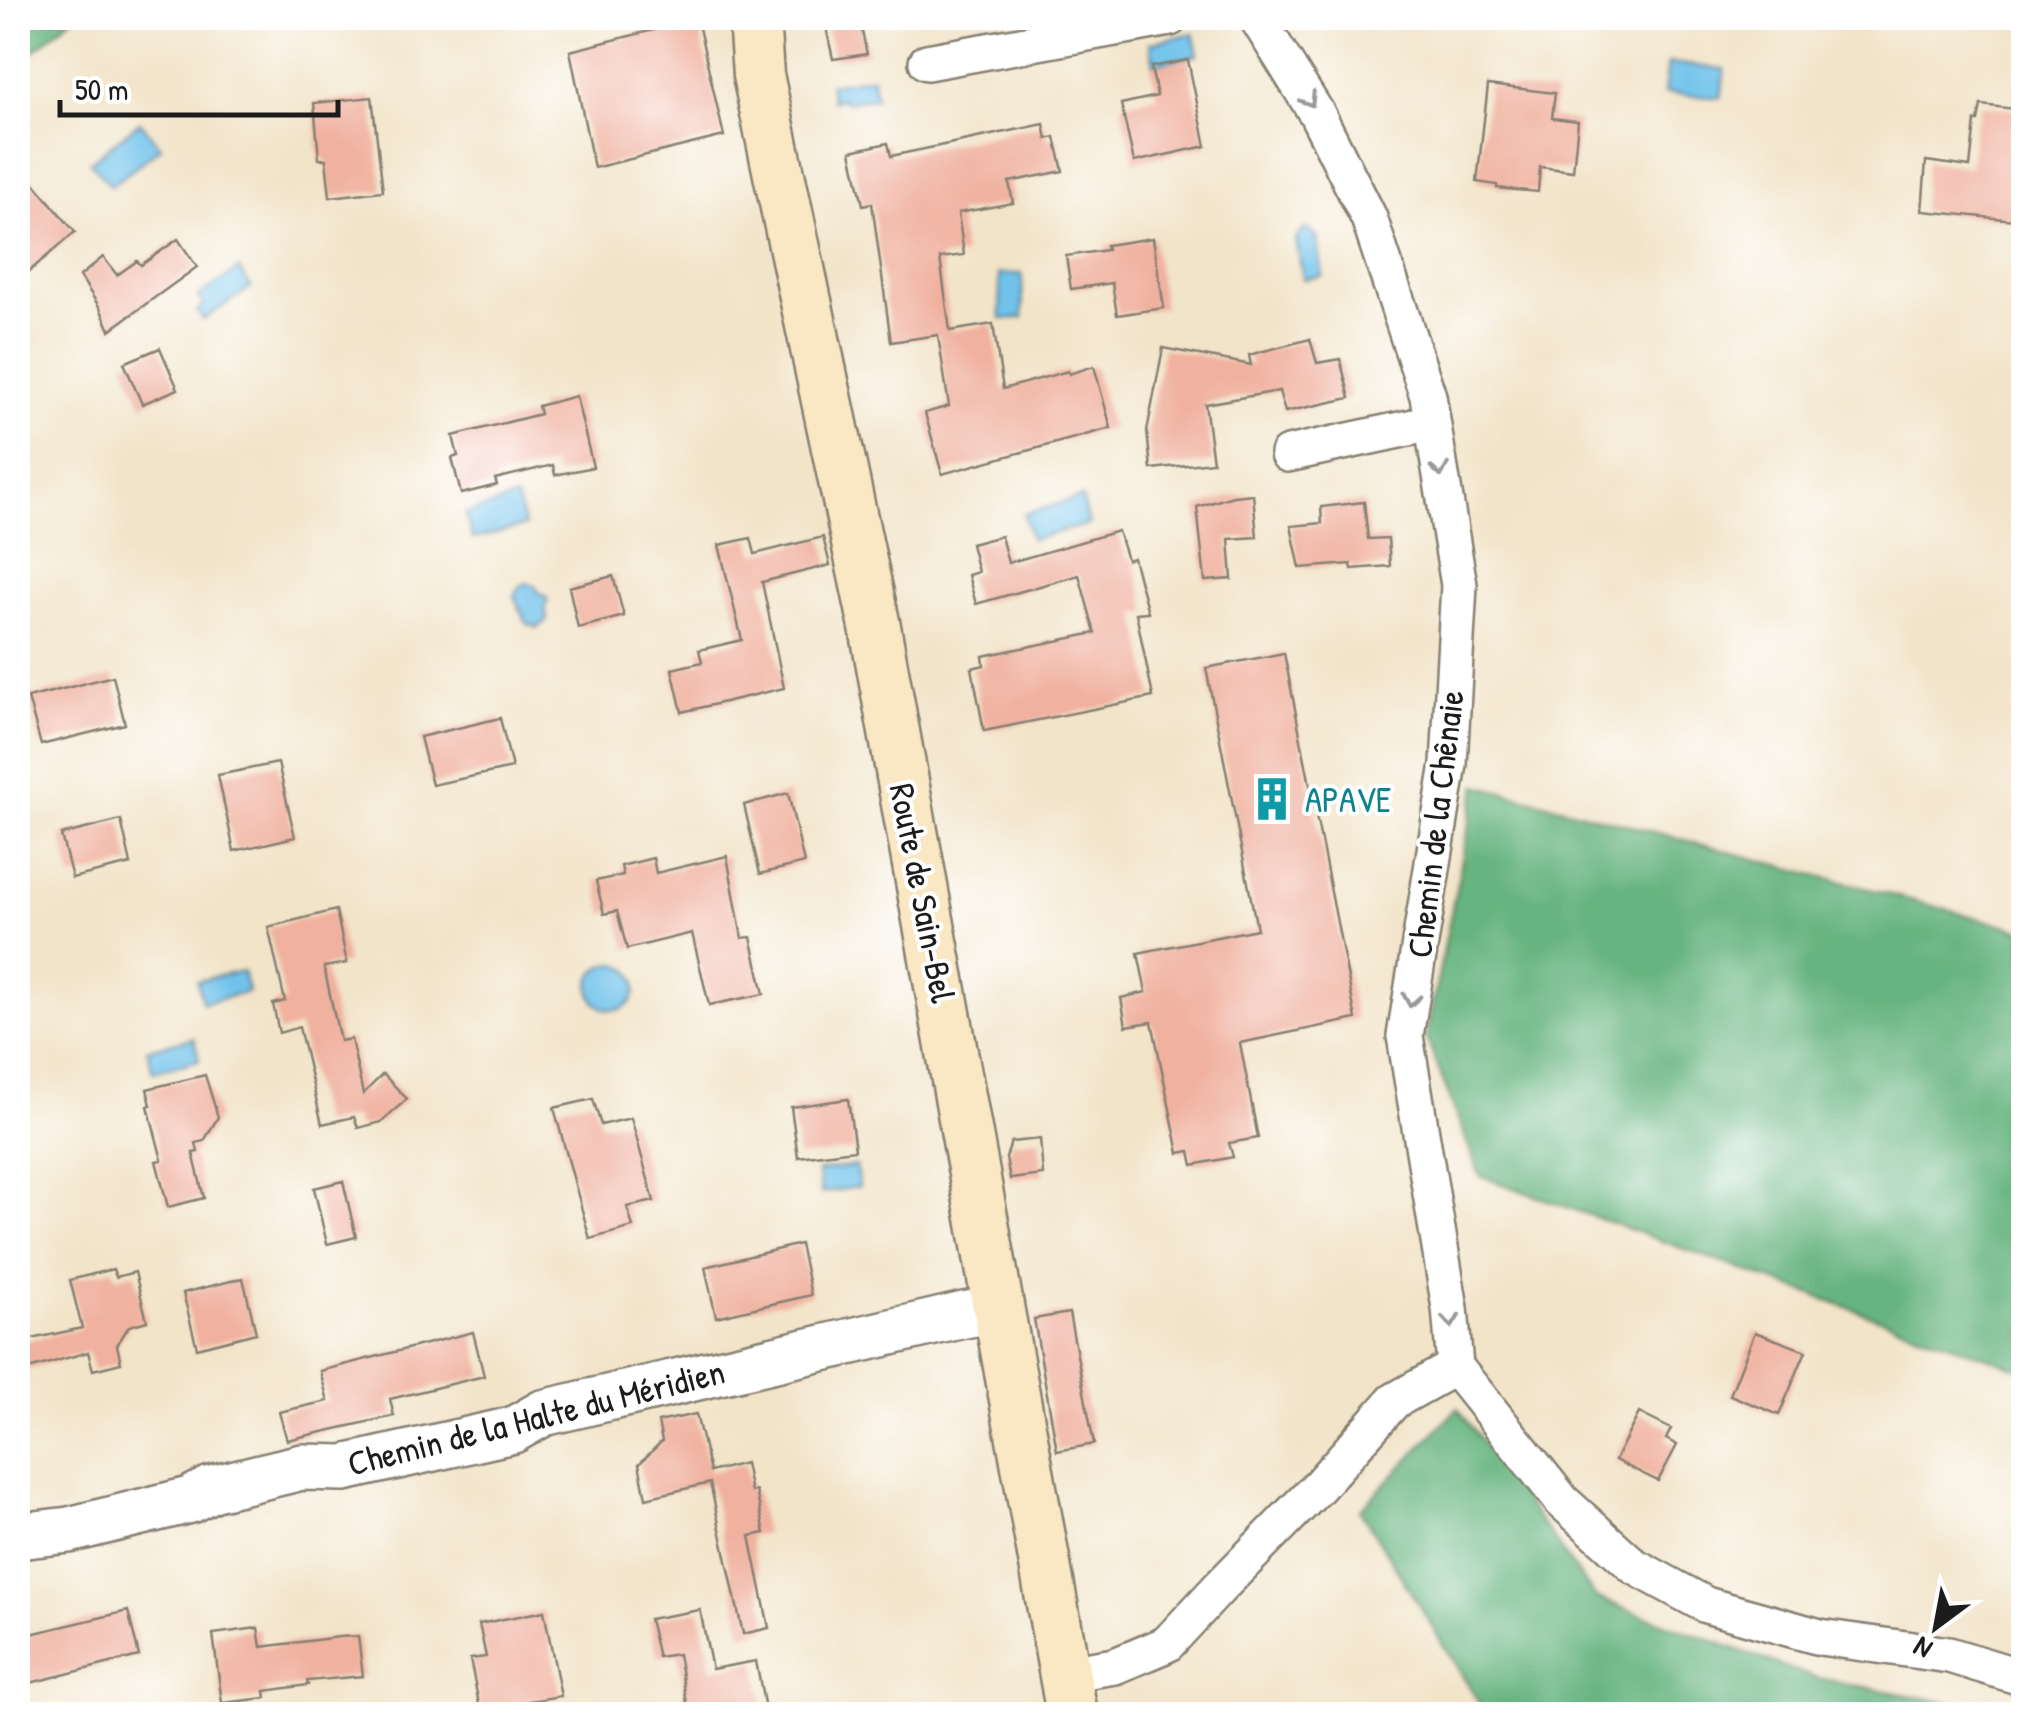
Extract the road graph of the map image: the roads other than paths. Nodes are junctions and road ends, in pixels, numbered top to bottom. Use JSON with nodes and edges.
{"nodes":[{"id":1,"x":739,"y":18,"type":"edge"},
{"id":2,"x":754,"y":18,"type":"edge"},
{"id":3,"x":1170,"y":18,"type":"edge"},
{"id":4,"x":1257,"y":18,"type":"edge"},
{"id":5,"x":927,"y":62,"type":"dead end"},
{"id":6,"x":758,"y":74,"type":"junction"},
{"id":7,"x":1432,"y":423,"type":"junction"},
{"id":8,"x":1288,"y":454,"type":"dead end"},
{"id":9,"x":997,"y":1310,"type":"junction"},
{"id":10,"x":1456,"y":1367,"type":"junction"},
{"id":11,"x":18,"y":1536,"type":"edge"},
{"id":12,"x":2024,"y":1678,"type":"edge"},
{"id":13,"x":1069,"y":1694,"type":"edge"}],
"edges":[{"from":1,"to":6,"type":"main road","name":"Route de Sain-Bel"},
{"from":2,"to":6,"type":"main road","name":"Route de Sain-Bel"},
{"from":3,"to":5,"type":"street"},
{"from":4,"to":7,"type":"street","name":"Chemin de la Chênaie","one_way":true},
{"from":6,"to":9,"type":"main road","name":"Route de Sain-Bel"},
{"from":7,"to":8,"type":"street"},
{"from":7,"to":10,"type":"street","name":"Chemin de la Chênaie","one_way":true},
{"from":9,"to":11,"type":"street","name":"Chemin de la Halte du Méridien"},
{"from":9,"to":13,"type":"main road","name":"Route de Sain-Bel"},
{"from":10,"to":12,"type":"street"},
{"from":10,"to":13,"type":"street"}]}
